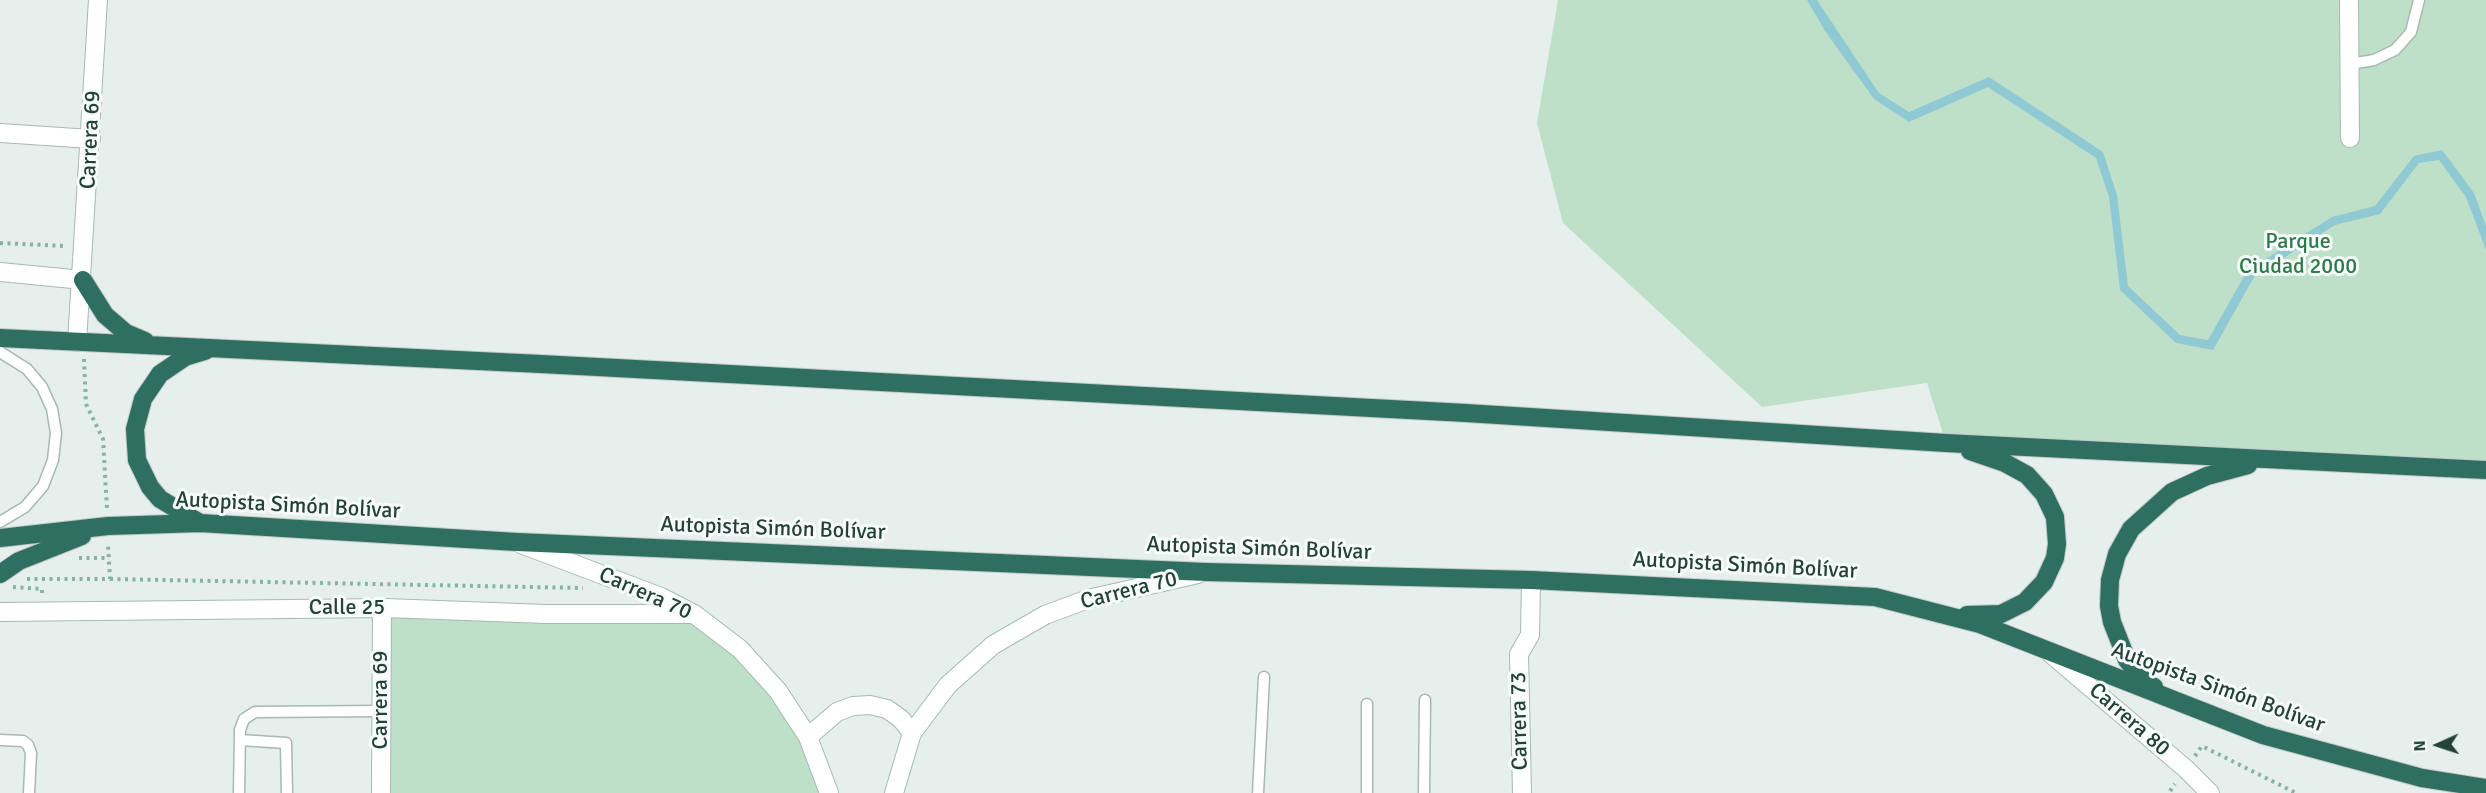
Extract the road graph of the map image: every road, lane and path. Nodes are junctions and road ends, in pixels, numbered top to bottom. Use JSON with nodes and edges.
{"nodes":[{"id":1,"x":98,"y":0,"type":"edge"},
{"id":2,"x":2349,"y":0,"type":"edge"},
{"id":3,"x":2419,"y":0,"type":"edge"},
{"id":4,"x":2350,"y":64,"type":"junction"},
{"id":5,"x":0,"y":133,"type":"edge"},
{"id":6,"x":2350,"y":138,"type":"dead end"},
{"id":7,"x":91,"y":139,"type":"junction"},
{"id":8,"x":0,"y":272,"type":"edge"},
{"id":9,"x":82,"y":280,"type":"junction"},
{"id":10,"x":0,"y":338,"type":"edge"},
{"id":11,"x":77,"y":342,"type":"junction"},
{"id":12,"x":156,"y":345,"type":"junction"},
{"id":13,"x":215,"y":348,"type":"junction"},
{"id":14,"x":0,"y":352,"type":"edge"},
{"id":15,"x":1946,"y":443,"type":"junction"},
{"id":16,"x":2264,"y":460,"type":"junction"},
{"id":17,"x":2486,"y":470,"type":"edge"},
{"id":18,"x":0,"y":522,"type":"edge"},
{"id":19,"x":200,"y":523,"type":"junction"},
{"id":20,"x":103,"y":527,"type":"junction"},
{"id":21,"x":0,"y":538,"type":"edge"},
{"id":22,"x":517,"y":542,"type":"junction"},
{"id":23,"x":1206,"y":572,"type":"junction"},
{"id":24,"x":0,"y":574,"type":"edge"},
{"id":25,"x":110,"y":579,"type":"dead end"},
{"id":26,"x":1531,"y":580,"type":"junction"},
{"id":27,"x":591,"y":588,"type":"dead end"},
{"id":28,"x":1904,"y":603,"type":"junction"},
{"id":29,"x":382,"y":608,"type":"junction"},
{"id":30,"x":0,"y":612,"type":"edge"},
{"id":31,"x":694,"y":614,"type":"junction"},
{"id":32,"x":2046,"y":649,"type":"junction"},
{"id":33,"x":1264,"y":677,"type":"dead end"},
{"id":34,"x":1425,"y":700,"type":"dead end"},
{"id":35,"x":1367,"y":704,"type":"dead end"},
{"id":36,"x":2187,"y":706,"type":"junction"},
{"id":37,"x":381,"y":711,"type":"junction"},
{"id":38,"x":912,"y":733,"type":"junction"},
{"id":39,"x":808,"y":737,"type":"junction"},
{"id":40,"x":0,"y":740,"type":"edge"},
{"id":41,"x":240,"y":740,"type":"junction"},
{"id":42,"x":2186,"y":769,"type":"junction"},
{"id":43,"x":2478,"y":789,"type":"edge"},
{"id":44,"x":2169,"y":791,"type":"dead end"},
{"id":45,"x":29,"y":793,"type":"edge"},
{"id":46,"x":239,"y":793,"type":"edge"},
{"id":47,"x":287,"y":793,"type":"edge"},
{"id":48,"x":381,"y":793,"type":"edge"},
{"id":49,"x":829,"y":793,"type":"edge"},
{"id":50,"x":894,"y":793,"type":"edge"},
{"id":51,"x":1258,"y":793,"type":"edge"},
{"id":52,"x":1366,"y":793,"type":"edge"},
{"id":53,"x":1424,"y":793,"type":"edge"},
{"id":54,"x":1522,"y":793,"type":"edge"},
{"id":55,"x":2210,"y":793,"type":"edge"},
{"id":56,"x":2296,"y":793,"type":"edge"}],
"edges":[{"from":1,"to":7,"type":"street","name":"Carrera 69"},
{"from":2,"to":4,"type":"street"},
{"from":3,"to":4,"type":"lane"},
{"from":4,"to":6,"type":"street"},
{"from":5,"to":7,"type":"street"},
{"from":7,"to":9,"type":"street","name":"Carrera 69"},
{"from":8,"to":9,"type":"street"},
{"from":9,"to":11,"type":"street","name":"Carrera 69"},
{"from":9,"to":12,"type":"highway"},
{"from":10,"to":11,"type":"highway"},
{"from":11,"to":12,"type":"highway"},
{"from":12,"to":13,"type":"highway"},
{"from":13,"to":15,"type":"highway"},
{"from":13,"to":19,"type":"highway"},
{"from":14,"to":18,"type":"lane"},
{"from":15,"to":16,"type":"highway"},
{"from":15,"to":28,"type":"highway"},
{"from":16,"to":17,"type":"highway"},
{"from":16,"to":36,"type":"highway"},
{"from":19,"to":20,"type":"highway","name":"Autopista Simón Bolívar"},
{"from":19,"to":22,"type":"highway","name":"Autopista Simón Bolívar"},
{"from":20,"to":21,"type":"highway","name":"Autopista Simón Bolívar"},
{"from":20,"to":24,"type":"highway"},
{"from":22,"to":23,"type":"highway","name":"Autopista Simón Bolívar"},
{"from":22,"to":31,"type":"street","name":"Carrera 70"},
{"from":23,"to":26,"type":"highway","name":"Autopista Simón Bolívar"},
{"from":23,"to":38,"type":"street","name":"Carrera 70"},
{"from":25,"to":27,"type":"path"},
{"from":26,"to":28,"type":"highway","name":"Autopista Simón Bolívar"},
{"from":26,"to":54,"type":"street","name":"Carrera 73"},
{"from":28,"to":32,"type":"highway","name":"Autopista Simón Bolívar"},
{"from":29,"to":30,"type":"street","name":"Calle 25"},
{"from":29,"to":31,"type":"street","name":"Calle 25"},
{"from":29,"to":37,"type":"street","name":"Carrera 69"},
{"from":31,"to":39,"type":"street","name":"Carrera 70"},
{"from":32,"to":36,"type":"highway","name":"Autopista Simón Bolívar"},
{"from":32,"to":42,"type":"street","name":"Carrera 80"},
{"from":33,"to":51,"type":"lane"},
{"from":34,"to":53,"type":"lane"},
{"from":35,"to":52,"type":"lane"},
{"from":36,"to":43,"type":"highway","name":"Autopista Simón Bolívar"},
{"from":37,"to":41,"type":"lane"},
{"from":37,"to":48,"type":"street","name":"Carrera 69"},
{"from":38,"to":39,"type":"street"},
{"from":38,"to":50,"type":"street","name":"Carrera 70"},
{"from":39,"to":49,"type":"street","name":"Carrera 70"},
{"from":40,"to":45,"type":"lane"},
{"from":41,"to":46,"type":"lane"},
{"from":41,"to":47,"type":"lane"},
{"from":42,"to":44,"type":"path"},
{"from":42,"to":55,"type":"street","name":"Carrera 80"},
{"from":42,"to":56,"type":"path"}]}
